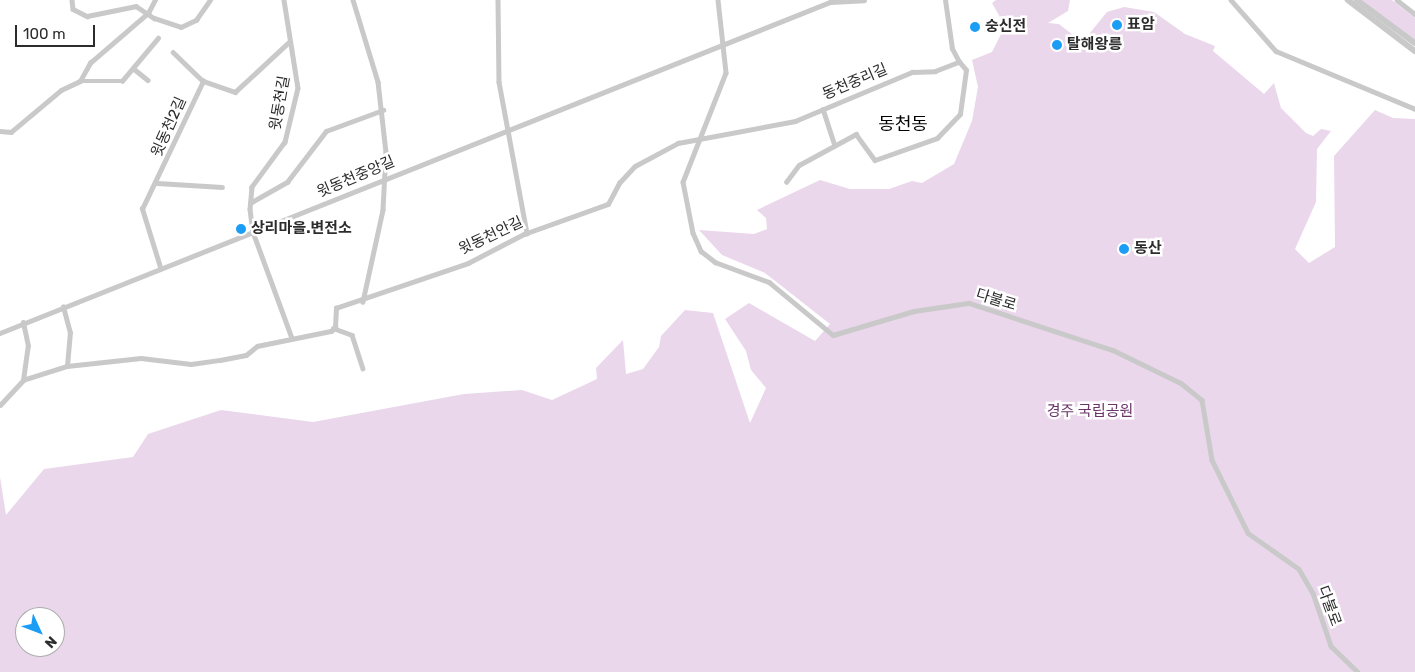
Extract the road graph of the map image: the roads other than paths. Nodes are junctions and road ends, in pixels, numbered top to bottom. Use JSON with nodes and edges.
{"nodes":[{"id":1,"x":72,"y":0,"type":"edge"},
{"id":2,"x":155,"y":0,"type":"edge"},
{"id":3,"x":210,"y":0,"type":"edge"},
{"id":4,"x":284,"y":0,"type":"edge"},
{"id":5,"x":353,"y":0,"type":"edge"},
{"id":6,"x":498,"y":0,"type":"edge"},
{"id":7,"x":718,"y":0,"type":"edge"},
{"id":8,"x":864,"y":0,"type":"edge"},
{"id":9,"x":945,"y":0,"type":"edge"},
{"id":10,"x":1231,"y":0,"type":"edge"},
{"id":11,"x":1348,"y":0,"type":"edge"},
{"id":12,"x":1357,"y":0,"type":"edge"},
{"id":13,"x":1397,"y":0,"type":"edge"},
{"id":14,"x":148,"y":14,"type":"junction"},
{"id":15,"x":1415,"y":14,"type":"edge"},
{"id":16,"x":158,"y":38,"type":"dead end"},
{"id":17,"x":288,"y":43,"type":"junction"},
{"id":18,"x":1415,"y":43,"type":"edge"},
{"id":19,"x":723,"y":47,"type":"junction"},
{"id":20,"x":1414,"y":50,"type":"edge"},
{"id":21,"x":173,"y":52,"type":"dead end"},
{"id":22,"x":959,"y":62,"type":"junction"},
{"id":23,"x":133,"y":68,"type":"junction"},
{"id":24,"x":80,"y":80,"type":"junction"},
{"id":25,"x":148,"y":80,"type":"dead end"},
{"id":26,"x":203,"y":81,"type":"junction"},
{"id":27,"x":1415,"y":108,"type":"edge"},
{"id":28,"x":823,"y":109,"type":"junction"},
{"id":29,"x":383,"y":110,"type":"junction"},
{"id":30,"x":508,"y":130,"type":"junction"},
{"id":31,"x":0,"y":131,"type":"edge"},
{"id":32,"x":698,"y":140,"type":"junction"},
{"id":33,"x":834,"y":142,"type":"junction"},
{"id":34,"x":386,"y":176,"type":"junction"},
{"id":35,"x":157,"y":182,"type":"junction"},
{"id":36,"x":786,"y":182,"type":"dead end"},
{"id":37,"x":222,"y":187,"type":"dead end"},
{"id":38,"x":250,"y":203,"type":"junction"},
{"id":39,"x":253,"y":232,"type":"junction"},
{"id":40,"x":527,"y":233,"type":"junction"},
{"id":41,"x":160,"y":267,"type":"junction"},
{"id":42,"x":363,"y":302,"type":"junction"},
{"id":43,"x":63,"y":307,"type":"junction"},
{"id":44,"x":23,"y":323,"type":"junction"},
{"id":45,"x":333,"y":328,"type":"junction"},
{"id":46,"x":0,"y":332,"type":"edge"},
{"id":47,"x":292,"y":338,"type":"junction"},
{"id":48,"x":67,"y":366,"type":"junction"},
{"id":49,"x":363,"y":368,"type":"dead end"},
{"id":50,"x":23,"y":380,"type":"junction"},
{"id":51,"x":0,"y":405,"type":"edge"},
{"id":52,"x":1358,"y":672,"type":"edge"}],
"edges":[{"from":1,"to":14,"type":"street"},
{"from":2,"to":14,"type":"street"},
{"from":3,"to":14,"type":"street"},
{"from":4,"to":17,"type":"street","name":"윗동천길"},
{"from":5,"to":29,"type":"street"},
{"from":6,"to":30,"type":"street"},
{"from":7,"to":19,"type":"street","name":"다불로"},
{"from":8,"to":19,"type":"street","name":"윗동천중앙길"},
{"from":9,"to":22,"type":"street"},
{"from":10,"to":27,"type":"street"},
{"from":11,"to":20,"type":"street"},
{"from":12,"to":18,"type":"street"},
{"from":13,"to":15,"type":"street"},
{"from":14,"to":24,"type":"street"},
{"from":16,"to":23,"type":"street"},
{"from":17,"to":26,"type":"street"},
{"from":17,"to":38,"type":"street","name":"윗동천길"},
{"from":19,"to":30,"type":"street","name":"윗동천중앙길"},
{"from":19,"to":32,"type":"street","name":"다불로"},
{"from":21,"to":26,"type":"street"},
{"from":22,"to":28,"type":"street","name":"동천중리길"},
{"from":22,"to":33,"type":"street"},
{"from":23,"to":24,"type":"street"},
{"from":23,"to":25,"type":"street"},
{"from":24,"to":31,"type":"street"},
{"from":26,"to":35,"type":"street","name":"윗동천2길"},
{"from":28,"to":32,"type":"street","name":"동천중리길"},
{"from":28,"to":33,"type":"street"},
{"from":29,"to":34,"type":"street"},
{"from":29,"to":38,"type":"street"},
{"from":30,"to":34,"type":"street","name":"윗동천중앙길"},
{"from":30,"to":40,"type":"street"},
{"from":32,"to":40,"type":"street","name":"윗동천안길"},
{"from":32,"to":52,"type":"street","name":"다불로"},
{"from":33,"to":36,"type":"street"},
{"from":34,"to":39,"type":"street","name":"윗동천중앙길"},
{"from":34,"to":42,"type":"street"},
{"from":35,"to":37,"type":"street"},
{"from":35,"to":41,"type":"street","name":"윗동천2길"},
{"from":38,"to":39,"type":"street","name":"윗동천길"},
{"from":39,"to":41,"type":"street","name":"윗동천중앙길"},
{"from":39,"to":47,"type":"street","name":"윗동천길"},
{"from":40,"to":42,"type":"street","name":"윗동천안길"},
{"from":41,"to":43,"type":"street","name":"윗동천중앙길"},
{"from":42,"to":45,"type":"street","name":"윗동천안길"},
{"from":43,"to":44,"type":"street","name":"윗동천중앙길"},
{"from":43,"to":48,"type":"street"},
{"from":44,"to":46,"type":"street","name":"윗동천중앙길"},
{"from":44,"to":50,"type":"street"},
{"from":45,"to":47,"type":"street"},
{"from":45,"to":49,"type":"street"},
{"from":47,"to":48,"type":"street"},
{"from":48,"to":50,"type":"street"},
{"from":50,"to":51,"type":"street"}]}
